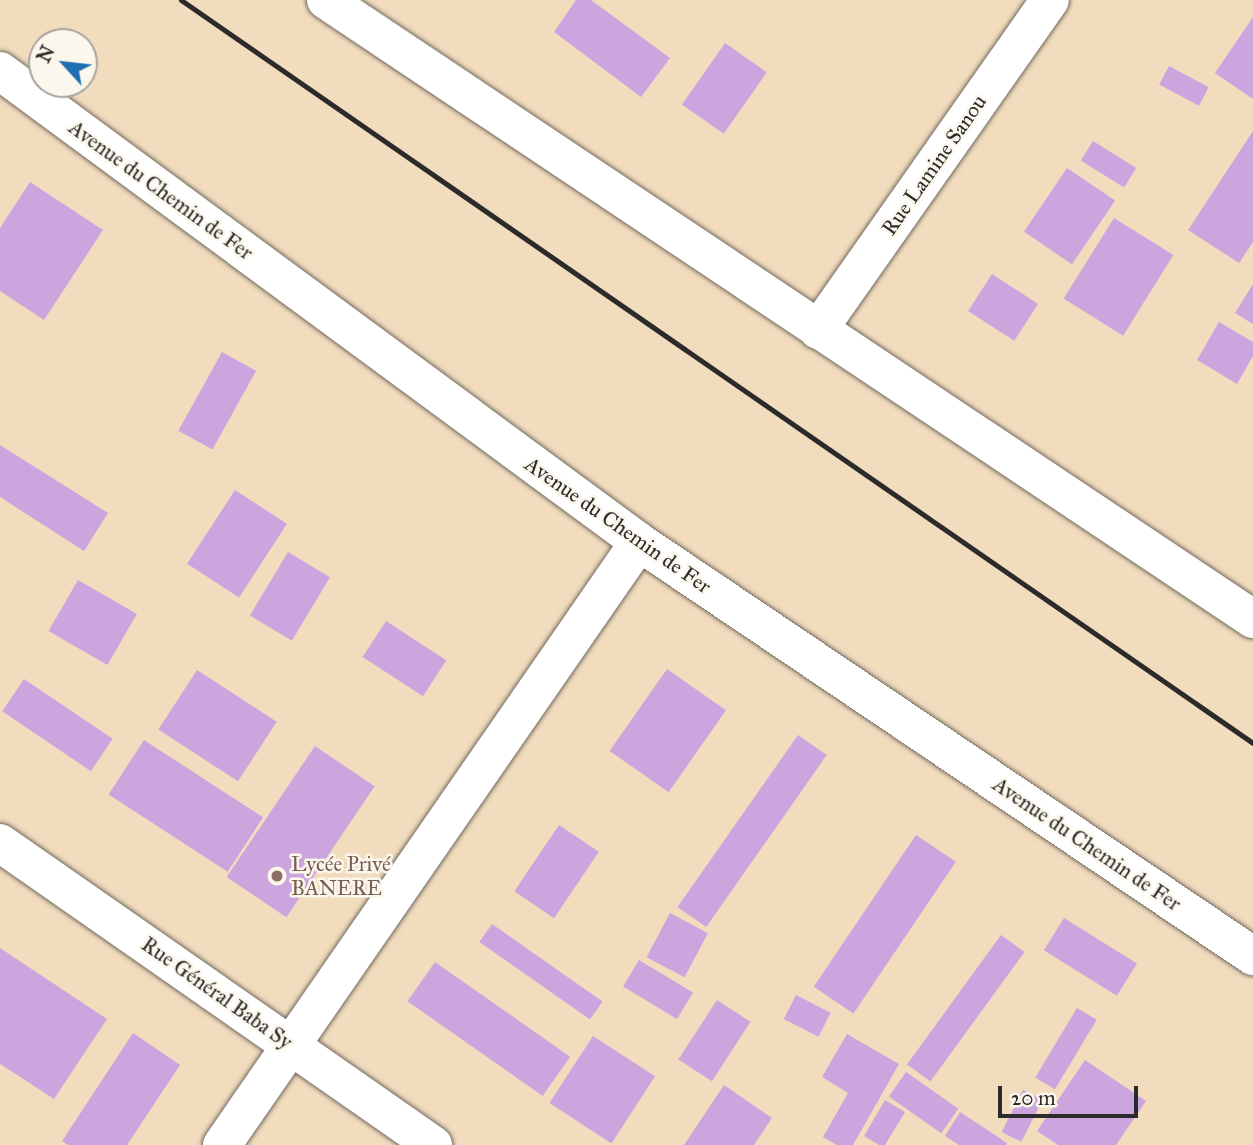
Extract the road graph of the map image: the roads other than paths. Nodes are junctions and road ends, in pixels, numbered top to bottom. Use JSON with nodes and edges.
{"nodes":[{"id":1,"x":326,"y":0,"type":"edge"},
{"id":2,"x":1049,"y":0,"type":"edge"},
{"id":3,"x":0,"y":71,"type":"edge"},
{"id":4,"x":818,"y":330,"type":"junction"},
{"id":5,"x":639,"y":542,"type":"junction"},
{"id":6,"x":1253,"y":620,"type":"edge"},
{"id":7,"x":0,"y":843,"type":"edge"},
{"id":8,"x":1253,"y":956,"type":"edge"},
{"id":9,"x":291,"y":1044,"type":"junction"},
{"id":10,"x":222,"y":1145,"type":"edge"},
{"id":11,"x":433,"y":1145,"type":"edge"}],
"edges":[{"from":1,"to":4,"type":"street"},
{"from":2,"to":4,"type":"street","name":"Rue Lamine Sanou"},
{"from":3,"to":5,"type":"street","name":"Avenue du Chemin de Fer"},
{"from":4,"to":6,"type":"street"},
{"from":5,"to":8,"type":"street","name":"Avenue du Chemin de Fer"},
{"from":5,"to":9,"type":"street"},
{"from":7,"to":9,"type":"street","name":"Rue Général Baba Sy"},
{"from":9,"to":10,"type":"street"},
{"from":9,"to":11,"type":"street","name":"Rue Général Baba Sy"}]}
